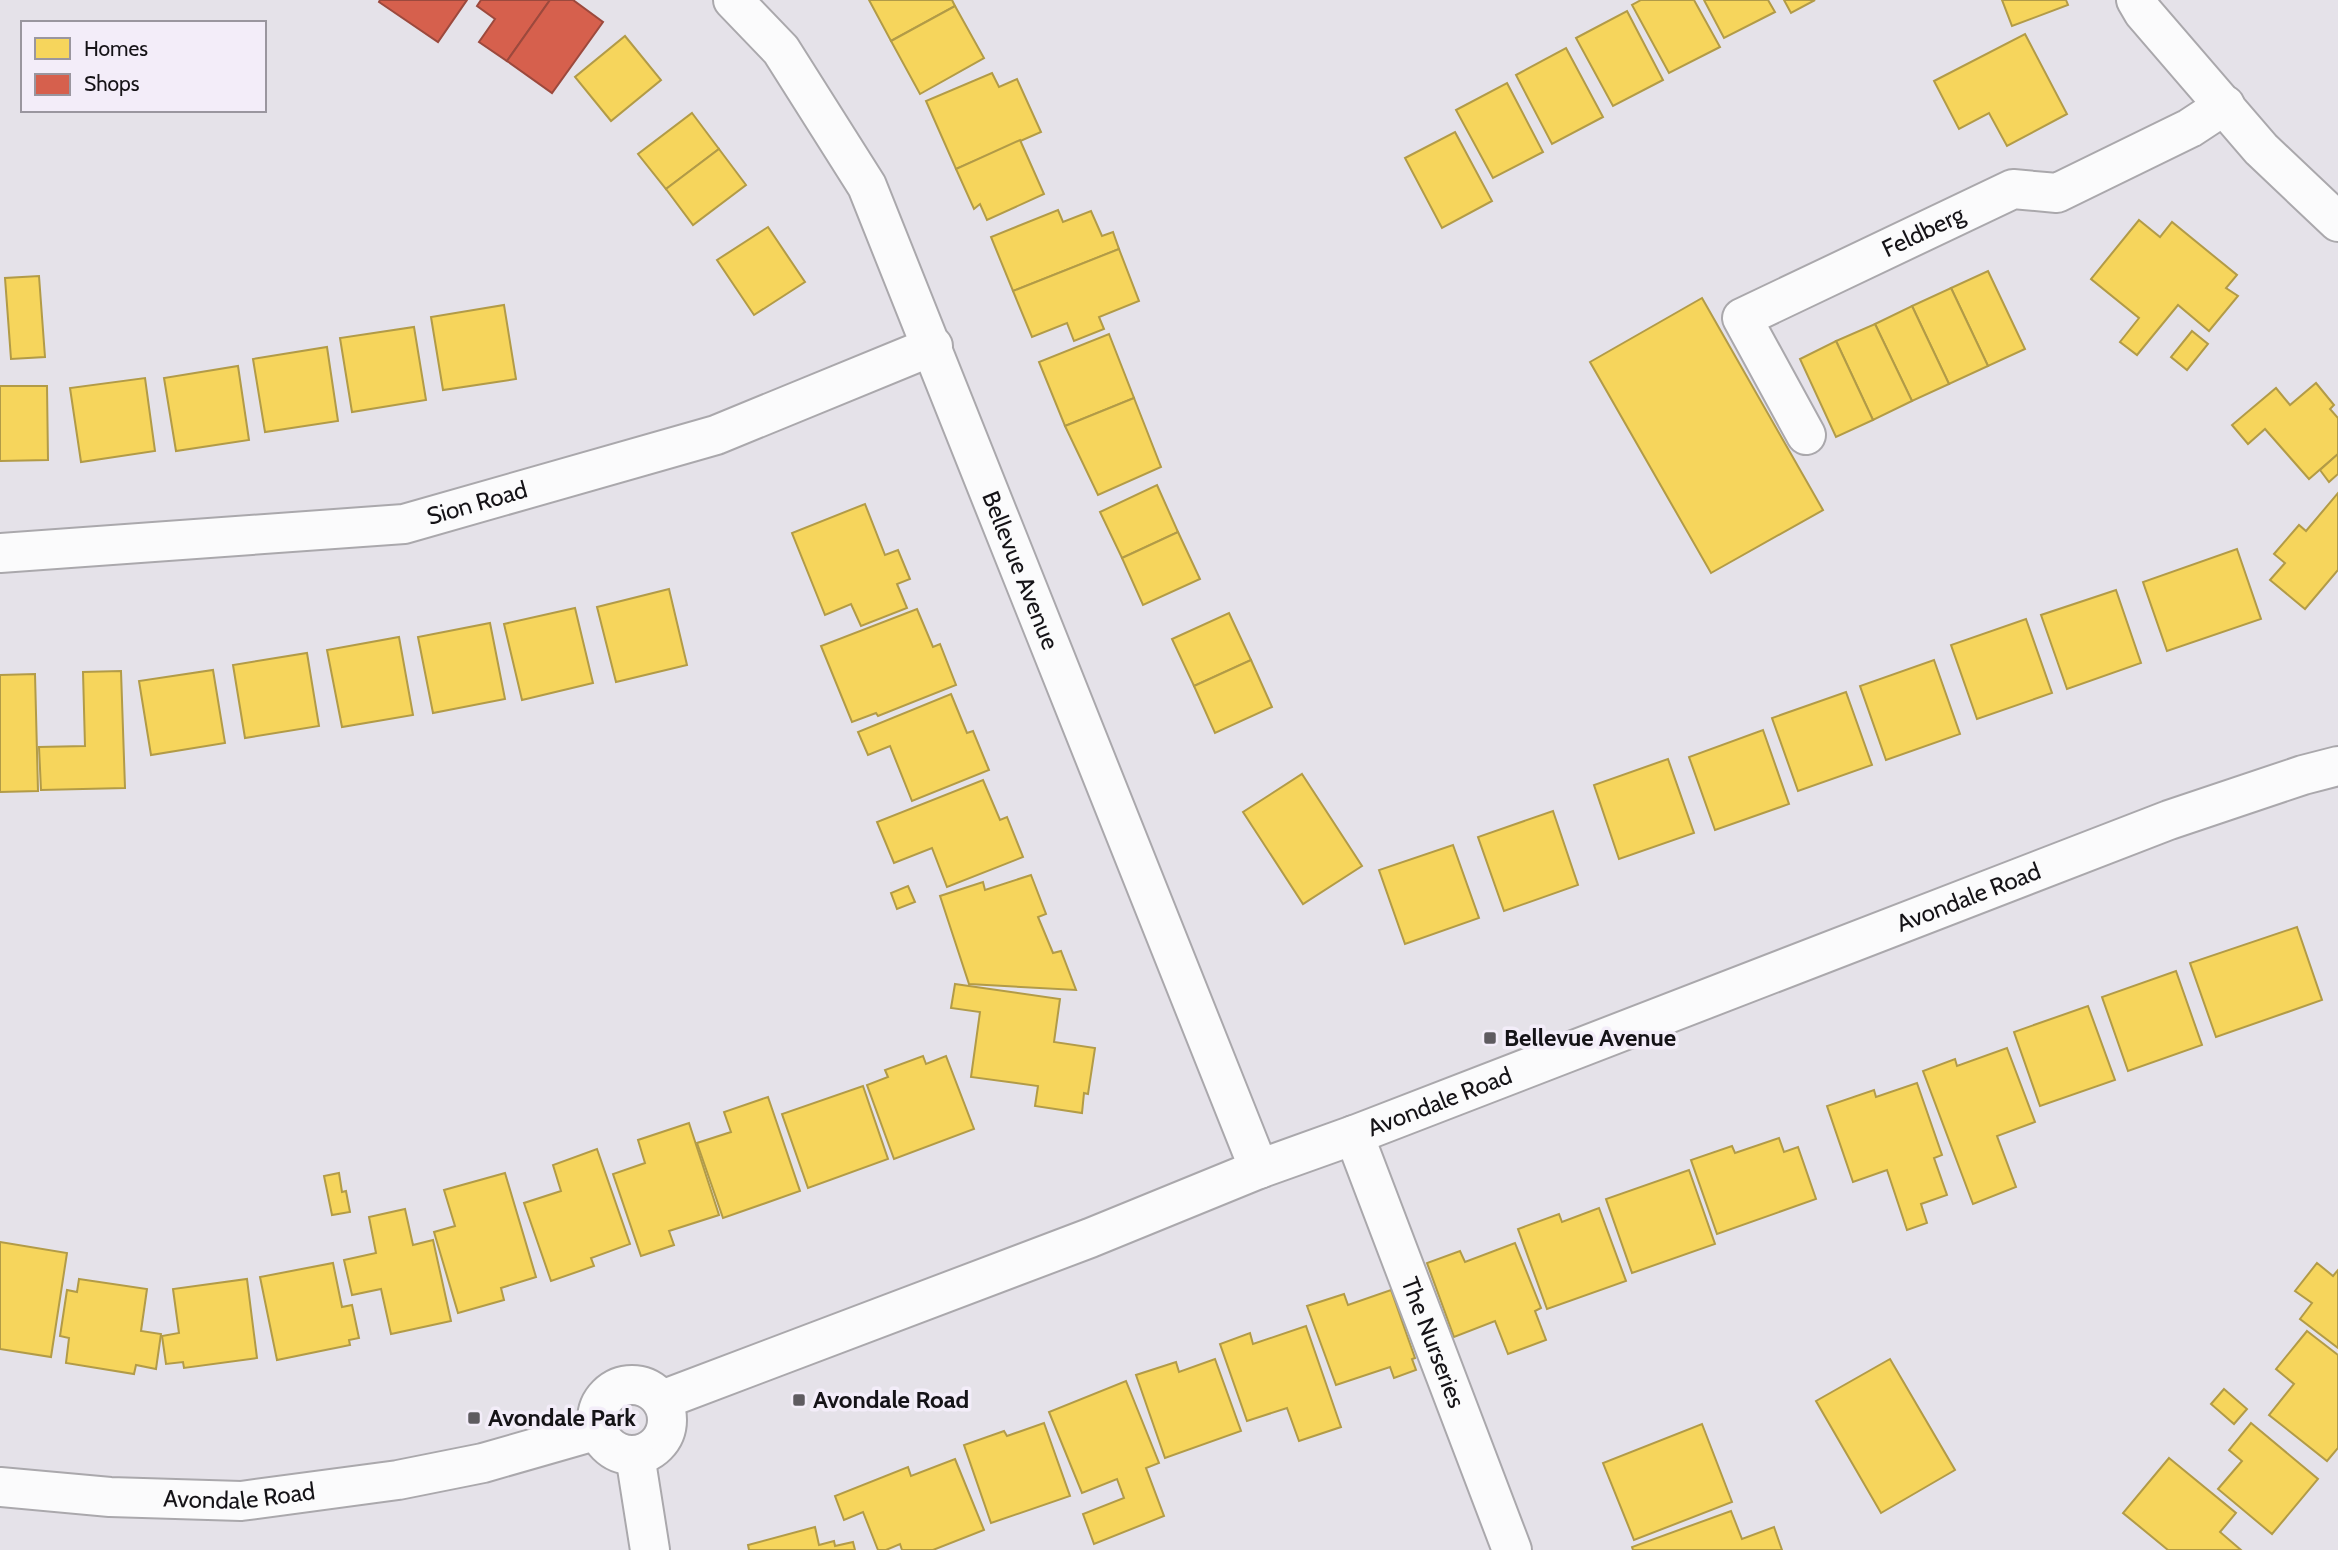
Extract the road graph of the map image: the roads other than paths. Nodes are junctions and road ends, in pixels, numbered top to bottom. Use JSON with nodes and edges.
{"nodes":[{"id":1,"x":733,"y":0,"type":"edge"},
{"id":2,"x":2136,"y":0,"type":"edge"},
{"id":3,"x":2225,"y":105,"type":"junction"},
{"id":4,"x":2338,"y":222,"type":"edge"},
{"id":5,"x":933,"y":346,"type":"junction"},
{"id":6,"x":1806,"y":435,"type":"dead end"},
{"id":7,"x":0,"y":553,"type":"edge"},
{"id":8,"x":2338,"y":766,"type":"edge"},
{"id":9,"x":1354,"y":1135,"type":"junction"},
{"id":10,"x":1259,"y":1169,"type":"junction"},
{"id":11,"x":662,"y":1400,"type":"junction"},
{"id":12,"x":612,"y":1442,"type":"junction"},
{"id":13,"x":0,"y":1487,"type":"edge"},
{"id":14,"x":650,"y":1550,"type":"edge"},
{"id":15,"x":1512,"y":1550,"type":"edge"}],
"edges":[{"from":1,"to":5,"type":"street","name":"Bellevue Avenue"},
{"from":2,"to":3,"type":"street"},
{"from":3,"to":4,"type":"street"},
{"from":3,"to":6,"type":"street","name":"Feldberg"},
{"from":5,"to":7,"type":"street","name":"Sion Road"},
{"from":5,"to":10,"type":"street","name":"Bellevue Avenue"},
{"from":8,"to":9,"type":"street","name":"Avondale Road"},
{"from":9,"to":10,"type":"street","name":"Avondale Road"},
{"from":9,"to":15,"type":"street","name":"The Nurseries"},
{"from":10,"to":11,"type":"street","name":"Avondale Road"},
{"from":11,"to":12,"type":"street","name":"Avondale Road"},
{"from":11,"to":12,"type":"street"},
{"from":12,"to":13,"type":"street","name":"Avondale Road"},
{"from":12,"to":14,"type":"street"}]}
